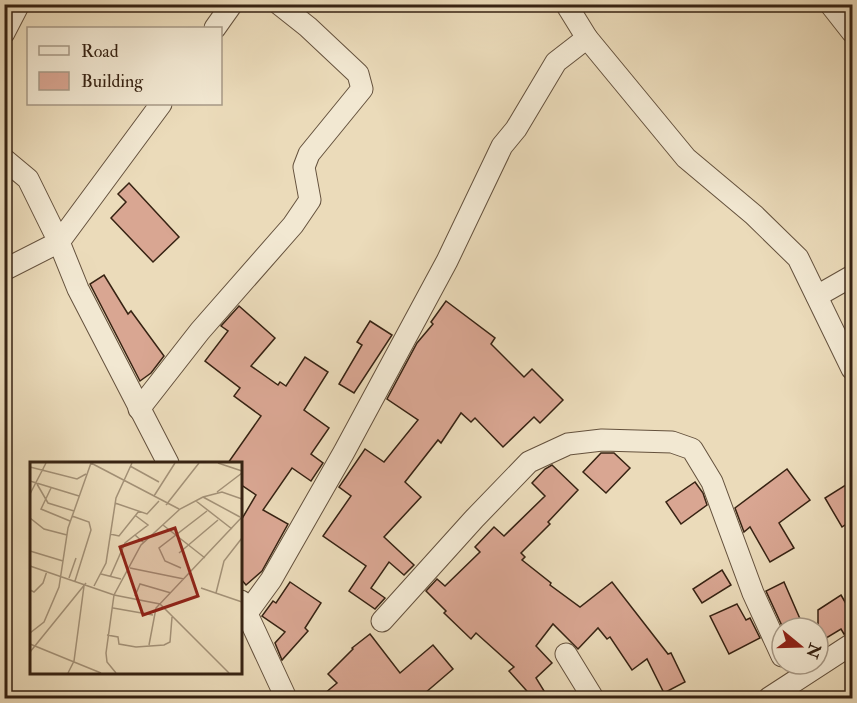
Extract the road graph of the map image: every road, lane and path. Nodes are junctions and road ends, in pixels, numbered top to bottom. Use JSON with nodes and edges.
{"nodes":[{"id":1,"x":19,"y":4,"type":"edge"},
{"id":2,"x":232,"y":4,"type":"edge"},
{"id":3,"x":279,"y":4,"type":"edge"},
{"id":4,"x":566,"y":4,"type":"edge"},
{"id":5,"x":830,"y":4,"type":"edge"},
{"id":6,"x":216,"y":27,"type":"edge"},
{"id":7,"x":852,"y":32,"type":"edge"},
{"id":8,"x":4,"y":33,"type":"edge"},
{"id":9,"x":587,"y":38,"type":"junction"},
{"id":10,"x":160,"y":105,"type":"edge"},
{"id":11,"x":4,"y":159,"type":"edge"},
{"id":12,"x":59,"y":242,"type":"junction"},
{"id":13,"x":4,"y":270,"type":"edge"},
{"id":14,"x":852,"y":276,"type":"edge"},
{"id":15,"x":817,"y":296,"type":"junction"},
{"id":16,"x":852,"y":369,"type":"edge"},
{"id":17,"x":139,"y":409,"type":"junction"},
{"id":18,"x":167,"y":462,"type":"edge"},
{"id":19,"x":244,"y":606,"type":"edge"},
{"id":20,"x":381,"y":621,"type":"dead end"},
{"id":21,"x":770,"y":630,"type":"edge"},
{"id":22,"x":852,"y":644,"type":"edge"},
{"id":23,"x":566,"y":654,"type":"dead end"},
{"id":24,"x":794,"y":681,"type":"edge"},
{"id":25,"x":286,"y":699,"type":"edge"},
{"id":26,"x":593,"y":699,"type":"edge"},
{"id":27,"x":769,"y":699,"type":"edge"}],
"edges":[{"from":1,"to":8,"type":"street"},
{"from":2,"to":6,"type":"street"},
{"from":3,"to":17,"type":"street"},
{"from":4,"to":9,"type":"street"},
{"from":5,"to":7,"type":"street"},
{"from":9,"to":15,"type":"street"},
{"from":9,"to":19,"type":"street"},
{"from":10,"to":12,"type":"street"},
{"from":11,"to":12,"type":"street"},
{"from":12,"to":13,"type":"street"},
{"from":12,"to":17,"type":"street"},
{"from":14,"to":15,"type":"street"},
{"from":15,"to":16,"type":"street"},
{"from":17,"to":18,"type":"street"},
{"from":19,"to":25,"type":"street"},
{"from":20,"to":21,"type":"street"},
{"from":22,"to":24,"type":"street"},
{"from":23,"to":26,"type":"street"},
{"from":24,"to":27,"type":"street"}]}
